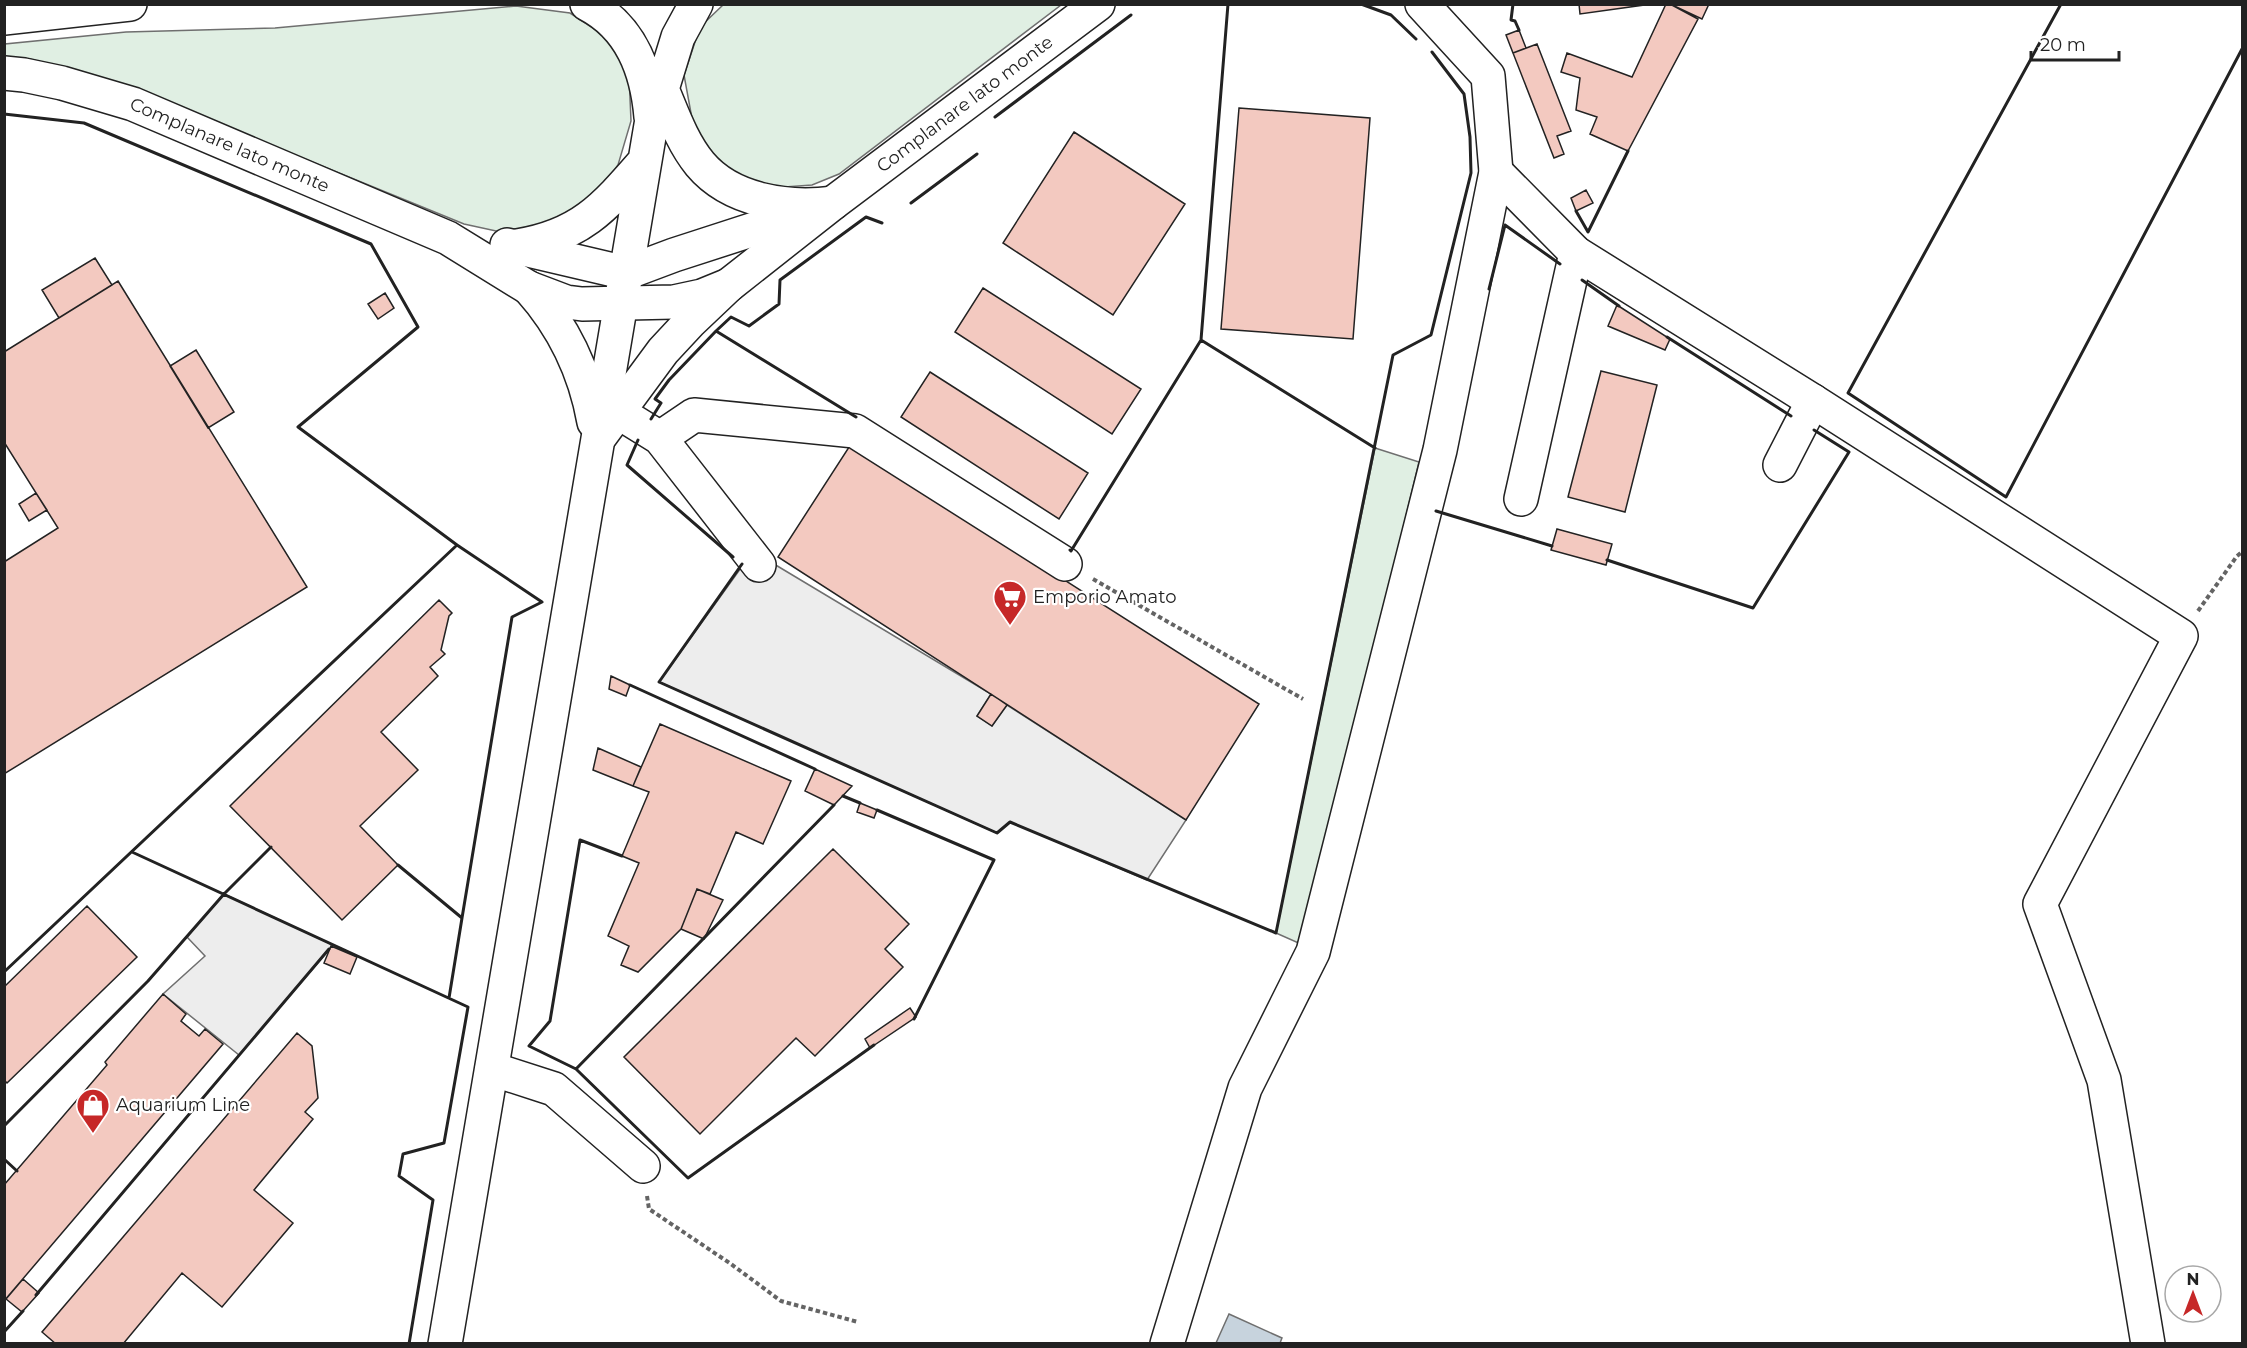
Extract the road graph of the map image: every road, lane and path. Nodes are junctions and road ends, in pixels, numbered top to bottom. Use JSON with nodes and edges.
{"nodes":[{"id":1,"x":130,"y":4,"type":"edge"},
{"id":2,"x":587,"y":4,"type":"edge"},
{"id":3,"x":696,"y":4,"type":"edge"},
{"id":4,"x":1098,"y":4,"type":"edge"},
{"id":5,"x":1422,"y":4,"type":"edge"},
{"id":6,"x":4,"y":18,"type":"edge"},
{"id":7,"x":4,"y":73,"type":"edge"},
{"id":8,"x":662,"y":89,"type":"junction"},
{"id":9,"x":651,"y":125,"type":"junction"},
{"id":10,"x":644,"y":162,"type":"junction"},
{"id":11,"x":1496,"y":172,"type":"junction"},
{"id":12,"x":833,"y":203,"type":"junction"},
{"id":13,"x":448,"y":238,"type":"junction"},
{"id":14,"x":517,"y":246,"type":"junction"},
{"id":15,"x":1576,"y":253,"type":"junction"},
{"id":16,"x":729,"y":285,"type":"junction"},
{"id":17,"x":529,"y":288,"type":"junction"},
{"id":18,"x":624,"y":288,"type":"junction"},
{"id":19,"x":1813,"y":401,"type":"junction"},
{"id":20,"x":618,"y":412,"type":"junction"},
{"id":21,"x":660,"y":438,"type":"junction"},
{"id":22,"x":596,"y":442,"type":"junction"},
{"id":23,"x":1780,"y":465,"type":"dead end"},
{"id":24,"x":1521,"y":499,"type":"dead end"},
{"id":25,"x":2242,"y":552,"type":"edge"},
{"id":26,"x":1065,"y":564,"type":"joint"},
{"id":27,"x":759,"y":565,"type":"dead end"},
{"id":28,"x":2181,"y":636,"type":"junction"},
{"id":29,"x":1303,"y":699,"type":"dead end"},
{"id":30,"x":492,"y":1069,"type":"junction"},
{"id":31,"x":643,"y":1166,"type":"joint"},
{"id":32,"x":858,"y":1322,"type":"dead end"},
{"id":33,"x":445,"y":1344,"type":"edge"},
{"id":34,"x":1167,"y":1344,"type":"edge"},
{"id":35,"x":2148,"y":1344,"type":"edge"}],
"edges":[{"from":1,"to":6,"type":"main road"},
{"from":2,"to":9,"type":"main road"},
{"from":3,"to":8,"type":"main road"},
{"from":4,"to":12,"type":"main road","name":"Complanare lato monte"},
{"from":5,"to":11,"type":"main road"},
{"from":7,"to":13,"type":"main road","name":"Complanare lato monte"},
{"from":8,"to":9,"type":"main road"},
{"from":8,"to":12,"type":"main road"},
{"from":9,"to":10,"type":"main road"},
{"from":10,"to":14,"type":"main road"},
{"from":10,"to":18,"type":"main road"},
{"from":11,"to":15,"type":"main road"},
{"from":11,"to":34,"type":"main road"},
{"from":12,"to":16,"type":"main road","name":"Complanare lato monte"},
{"from":12,"to":18,"type":"main road","name":"Complanare lato monte"},
{"from":13,"to":14,"type":"main road","name":"Complanare lato monte"},
{"from":13,"to":17,"type":"main road","name":"Complanare lato monte"},
{"from":14,"to":18,"type":"main road","name":"Complanare lato monte"},
{"from":15,"to":19,"type":"main road"},
{"from":15,"to":24,"type":"main road"},
{"from":16,"to":18,"type":"main road","name":"Complanare lato monte"},
{"from":16,"to":20,"type":"main road","name":"Complanare lato monte"},
{"from":17,"to":18,"type":"main road","name":"Complanare lato monte"},
{"from":17,"to":22,"type":"main road","name":"Complanare lato monte"},
{"from":18,"to":22,"type":"main road"},
{"from":19,"to":23,"type":"main road"},
{"from":19,"to":28,"type":"main road"},
{"from":20,"to":21,"type":"main road"},
{"from":20,"to":22,"type":"main road","name":"Complanare lato monte"},
{"from":21,"to":26,"type":"main road"},
{"from":21,"to":27,"type":"main road"},
{"from":22,"to":30,"type":"main road"},
{"from":25,"to":28,"type":"path"},
{"from":26,"to":29,"type":"path"},
{"from":28,"to":35,"type":"main road"},
{"from":30,"to":31,"type":"main road"},
{"from":30,"to":33,"type":"main road"},
{"from":31,"to":32,"type":"path"}]}
